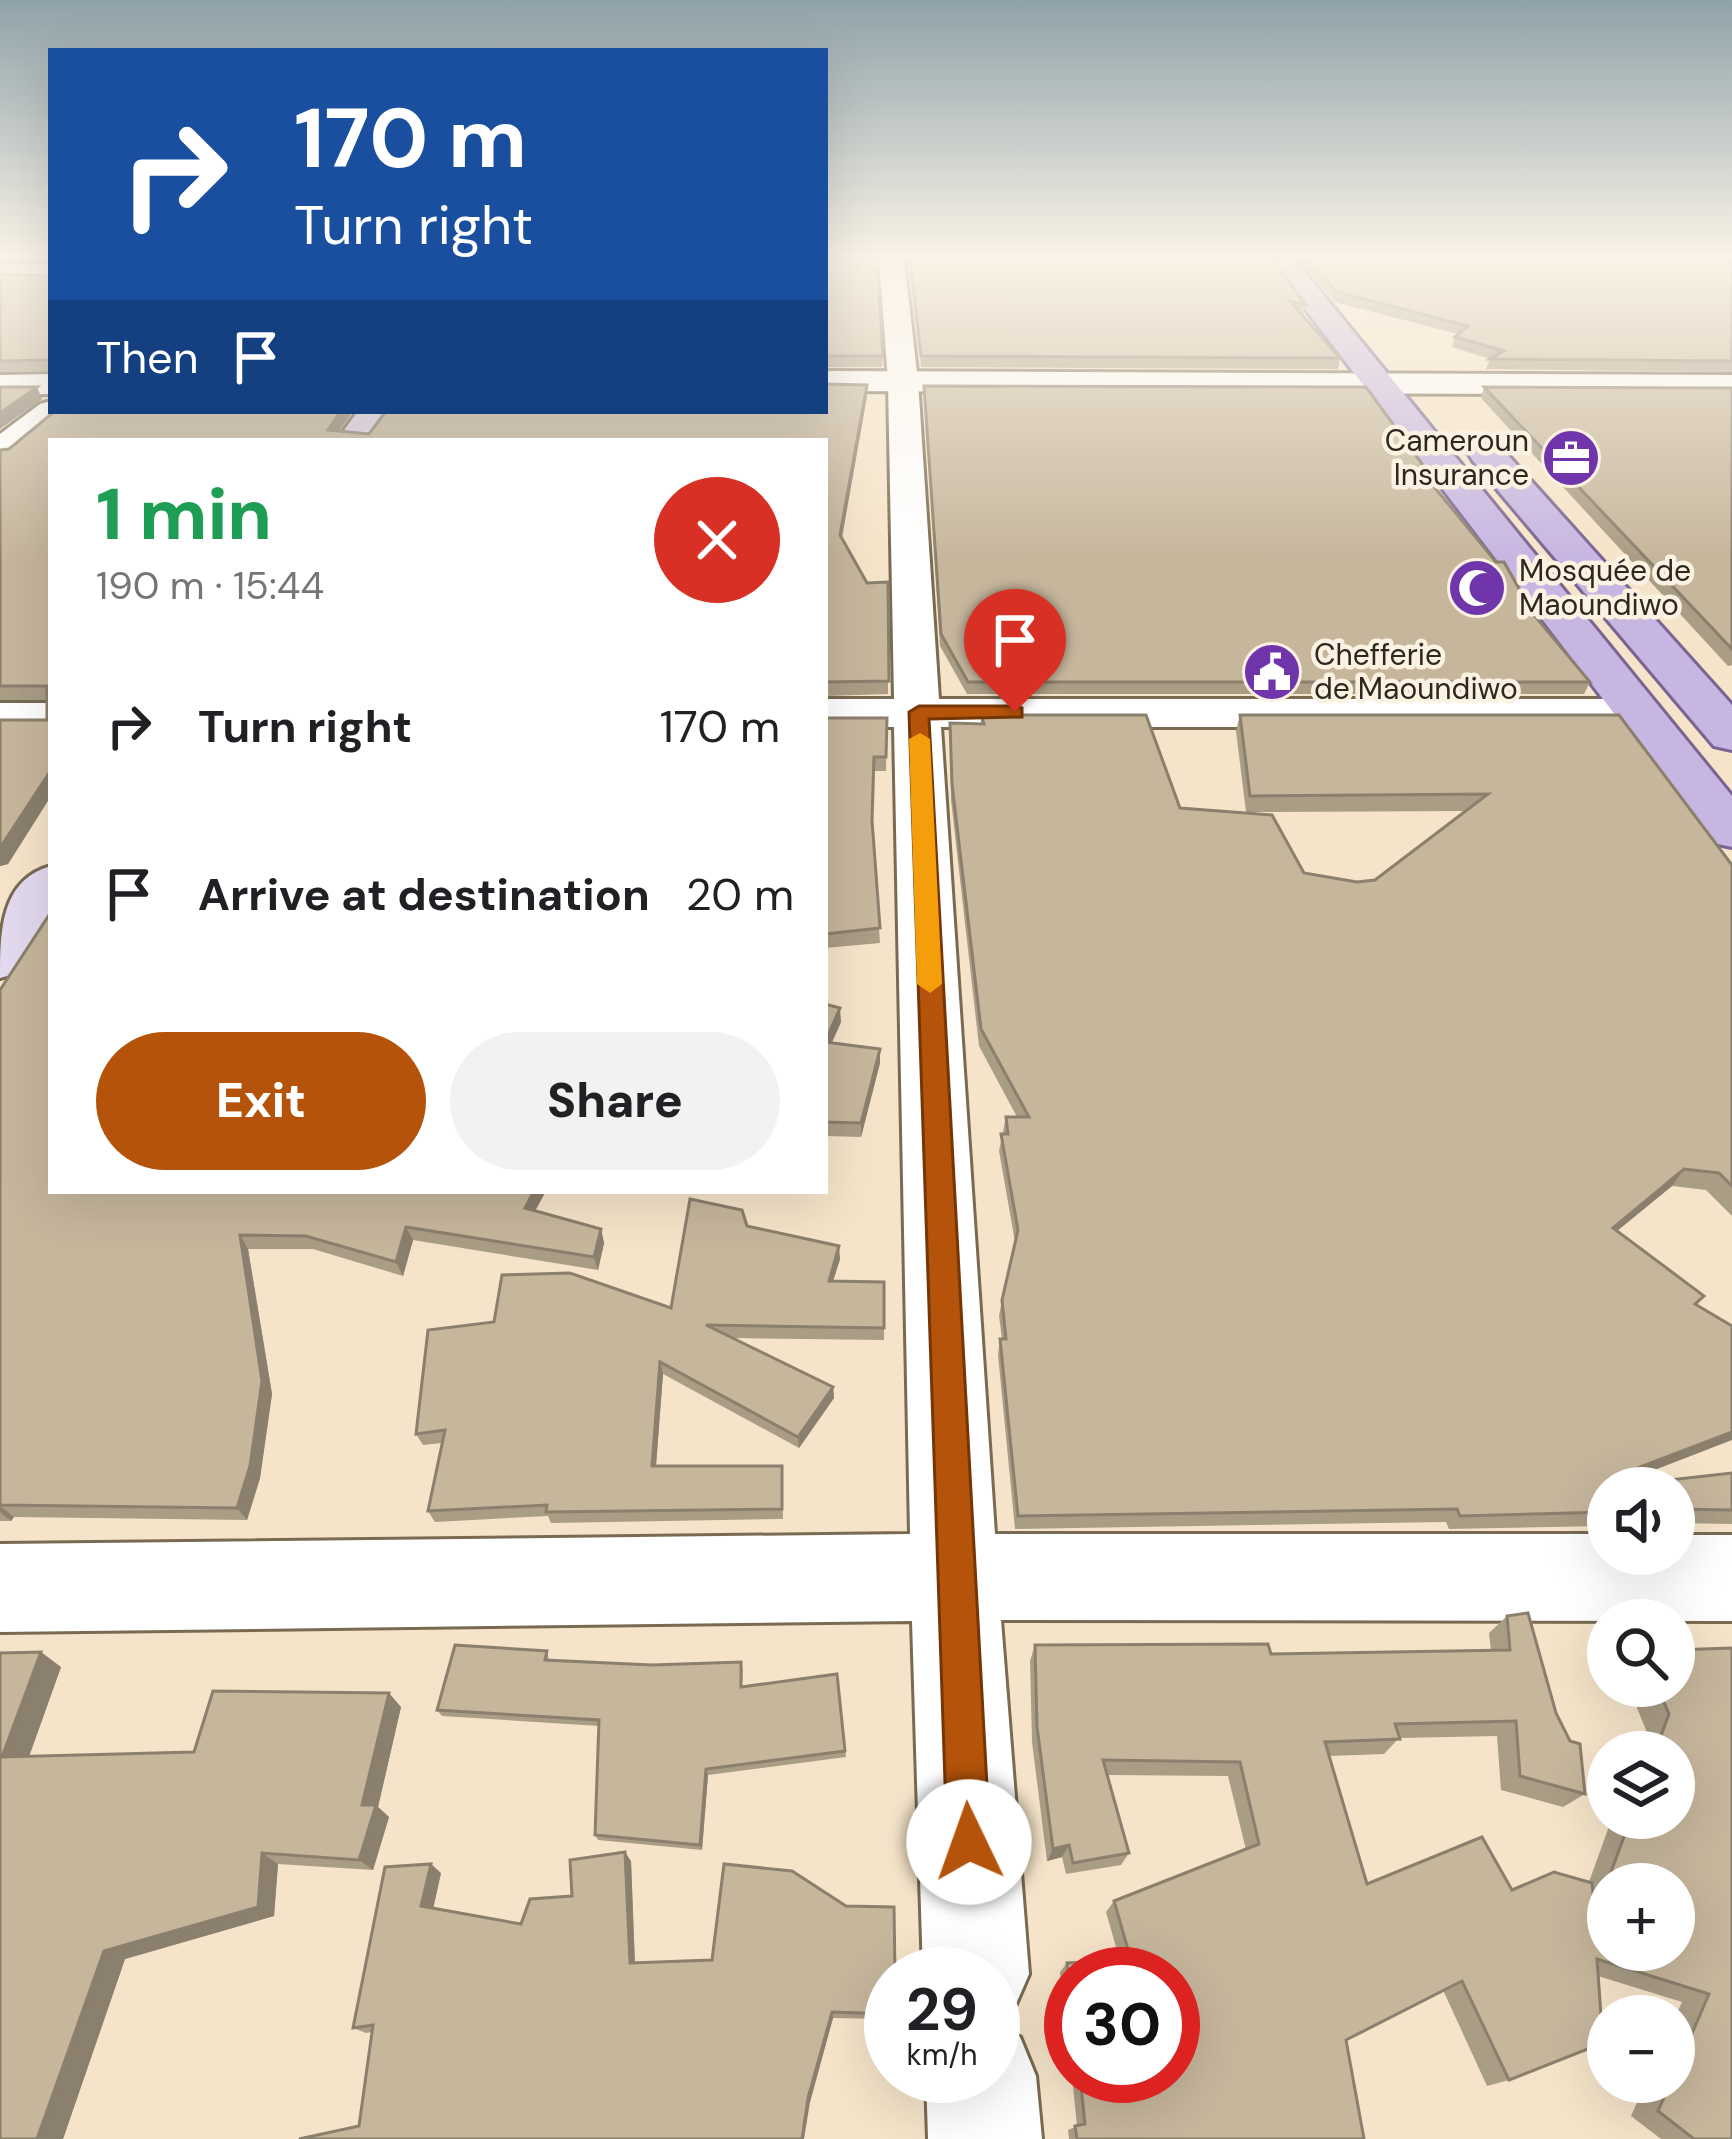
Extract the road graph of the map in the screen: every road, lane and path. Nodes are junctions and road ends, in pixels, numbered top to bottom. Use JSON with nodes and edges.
{"nodes":[{"id":1,"x":901,"y":359,"type":"edge"},
{"id":2,"x":1359,"y":359,"type":"edge"},
{"id":3,"x":1405,"y":359,"type":"edge"},
{"id":4,"x":828,"y":381,"type":"edge"},
{"id":5,"x":903,"y":381,"type":"junction"},
{"id":6,"x":1425,"y":383,"type":"junction"},
{"id":7,"x":48,"y":384,"type":"edge"},
{"id":8,"x":1379,"y":384,"type":"junction"},
{"id":9,"x":0,"y":385,"type":"edge"},
{"id":10,"x":1732,"y":385,"type":"edge"},
{"id":11,"x":48,"y":413,"type":"edge"},
{"id":12,"x":0,"y":450,"type":"edge"},
{"id":13,"x":919,"y":712,"type":"junction"},
{"id":14,"x":828,"y":713,"type":"edge"},
{"id":15,"x":1637,"y":713,"type":"junction"},
{"id":16,"x":48,"y":717,"type":"edge"},
{"id":17,"x":0,"y":718,"type":"edge"},
{"id":18,"x":1725,"y":719,"type":"edge"},
{"id":19,"x":1732,"y":831,"type":"edge"},
{"id":20,"x":48,"y":888,"type":"edge"},
{"id":21,"x":0,"y":958,"type":"edge"},
{"id":22,"x":954,"y":1577,"type":"junction"},
{"id":23,"x":1732,"y":1578,"type":"edge"},
{"id":24,"x":0,"y":1588,"type":"edge"},
{"id":25,"x":975,"y":1947,"type":"edge"},
{"id":26,"x":983,"y":2103,"type":"edge"},
{"id":27,"x":985,"y":2139,"type":"edge"}],
"edges":[{"from":1,"to":5,"type":"street"},
{"from":2,"to":8,"type":"main road"},
{"from":3,"to":6,"type":"main road"},
{"from":4,"to":5,"type":"street"},
{"from":5,"to":8,"type":"street"},
{"from":5,"to":13,"type":"street"},
{"from":6,"to":8,"type":"street"},
{"from":6,"to":10,"type":"street"},
{"from":6,"to":18,"type":"main road"},
{"from":7,"to":9,"type":"street"},
{"from":8,"to":15,"type":"main road"},
{"from":11,"to":12,"type":"street"},
{"from":13,"to":14,"type":"street"},
{"from":13,"to":15,"type":"street"},
{"from":13,"to":22,"type":"street"},
{"from":15,"to":19,"type":"main road"},
{"from":16,"to":17,"type":"street"},
{"from":20,"to":21,"type":"main road"},
{"from":22,"to":23,"type":"street"},
{"from":22,"to":24,"type":"street"},
{"from":22,"to":25,"type":"street"},
{"from":26,"to":27,"type":"street"}]}
